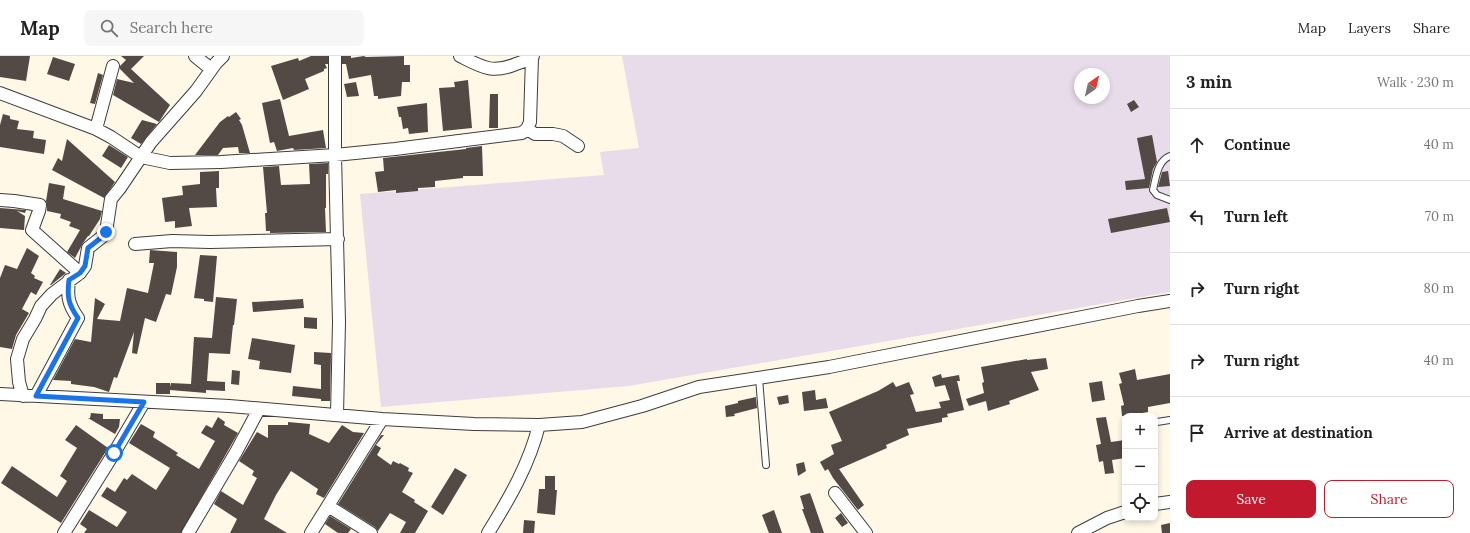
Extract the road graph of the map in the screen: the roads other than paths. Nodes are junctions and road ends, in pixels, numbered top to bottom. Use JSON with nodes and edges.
{"nodes":[{"id":1,"x":195,"y":56,"type":"edge"},
{"id":2,"x":223,"y":56,"type":"edge"},
{"id":3,"x":335,"y":56,"type":"edge"},
{"id":4,"x":460,"y":56,"type":"edge"},
{"id":5,"x":533,"y":57,"type":"edge"},
{"id":6,"x":113,"y":66,"type":"dead end"},
{"id":7,"x":212,"y":69,"type":"junction"},
{"id":8,"x":0,"y":93,"type":"edge"},
{"id":9,"x":96,"y":129,"type":"junction"},
{"id":10,"x":527,"y":129,"type":"junction"},
{"id":11,"x":578,"y":146,"type":"dead end"},
{"id":12,"x":335,"y":155,"type":"junction"},
{"id":13,"x":1170,"y":156,"type":"edge"},
{"id":14,"x":141,"y":157,"type":"junction"},
{"id":15,"x":0,"y":200,"type":"edge"},
{"id":16,"x":1170,"y":200,"type":"edge"},
{"id":17,"x":338,"y":239,"type":"junction"},
{"id":18,"x":135,"y":244,"type":"dead end"},
{"id":19,"x":80,"y":273,"type":"junction"},
{"id":20,"x":69,"y":280,"type":"junction"},
{"id":21,"x":1170,"y":301,"type":"edge"},
{"id":22,"x":759,"y":378,"type":"junction"},
{"id":23,"x":0,"y":394,"type":"edge"},
{"id":24,"x":23,"y":396,"type":"junction"},
{"id":25,"x":36,"y":396,"type":"junction"},
{"id":26,"x":144,"y":402,"type":"junction"},
{"id":27,"x":259,"y":409,"type":"junction"},
{"id":28,"x":337,"y":415,"type":"junction"},
{"id":29,"x":382,"y":419,"type":"junction"},
{"id":30,"x":1170,"y":420,"type":"edge"},
{"id":31,"x":1158,"y":422,"type":"edge"},
{"id":32,"x":539,"y":425,"type":"junction"},
{"id":33,"x":766,"y":465,"type":"dead end"},
{"id":34,"x":835,"y":493,"type":"dead end"},
{"id":35,"x":1170,"y":502,"type":"edge"},
{"id":36,"x":1158,"y":504,"type":"edge"},
{"id":37,"x":328,"y":506,"type":"junction"},
{"id":38,"x":1122,"y":513,"type":"edge"},
{"id":39,"x":64,"y":533,"type":"edge"},
{"id":40,"x":188,"y":533,"type":"edge"},
{"id":41,"x":311,"y":533,"type":"edge"},
{"id":42,"x":370,"y":533,"type":"edge"},
{"id":43,"x":488,"y":533,"type":"edge"},
{"id":44,"x":866,"y":533,"type":"edge"},
{"id":45,"x":1078,"y":533,"type":"edge"}],
"edges":[{"from":1,"to":7,"type":"street"},
{"from":2,"to":7,"type":"street"},
{"from":3,"to":12,"type":"street"},
{"from":4,"to":5,"type":"street"},
{"from":5,"to":10,"type":"street"},
{"from":6,"to":9,"type":"street"},
{"from":7,"to":14,"type":"street"},
{"from":8,"to":9,"type":"street"},
{"from":9,"to":14,"type":"street"},
{"from":10,"to":11,"type":"street"},
{"from":10,"to":12,"type":"street"},
{"from":12,"to":14,"type":"street"},
{"from":12,"to":17,"type":"street"},
{"from":13,"to":16,"type":"lane"},
{"from":14,"to":19,"type":"street"},
{"from":15,"to":19,"type":"street"},
{"from":17,"to":18,"type":"street"},
{"from":17,"to":28,"type":"street"},
{"from":19,"to":20,"type":"street"},
{"from":20,"to":24,"type":"street"},
{"from":20,"to":25,"type":"street"},
{"from":21,"to":22,"type":"street"},
{"from":22,"to":32,"type":"street"},
{"from":22,"to":33,"type":"lane"},
{"from":23,"to":24,"type":"street"},
{"from":24,"to":25,"type":"street"},
{"from":25,"to":26,"type":"street"},
{"from":26,"to":27,"type":"street"},
{"from":26,"to":39,"type":"street"},
{"from":27,"to":28,"type":"street"},
{"from":27,"to":40,"type":"street"},
{"from":28,"to":29,"type":"street"},
{"from":29,"to":32,"type":"street"},
{"from":29,"to":37,"type":"street"},
{"from":30,"to":31,"type":"lane"},
{"from":32,"to":43,"type":"street"},
{"from":34,"to":44,"type":"street"},
{"from":35,"to":36,"type":"street"},
{"from":37,"to":41,"type":"street"},
{"from":37,"to":42,"type":"street"},
{"from":38,"to":45,"type":"street"}]}
